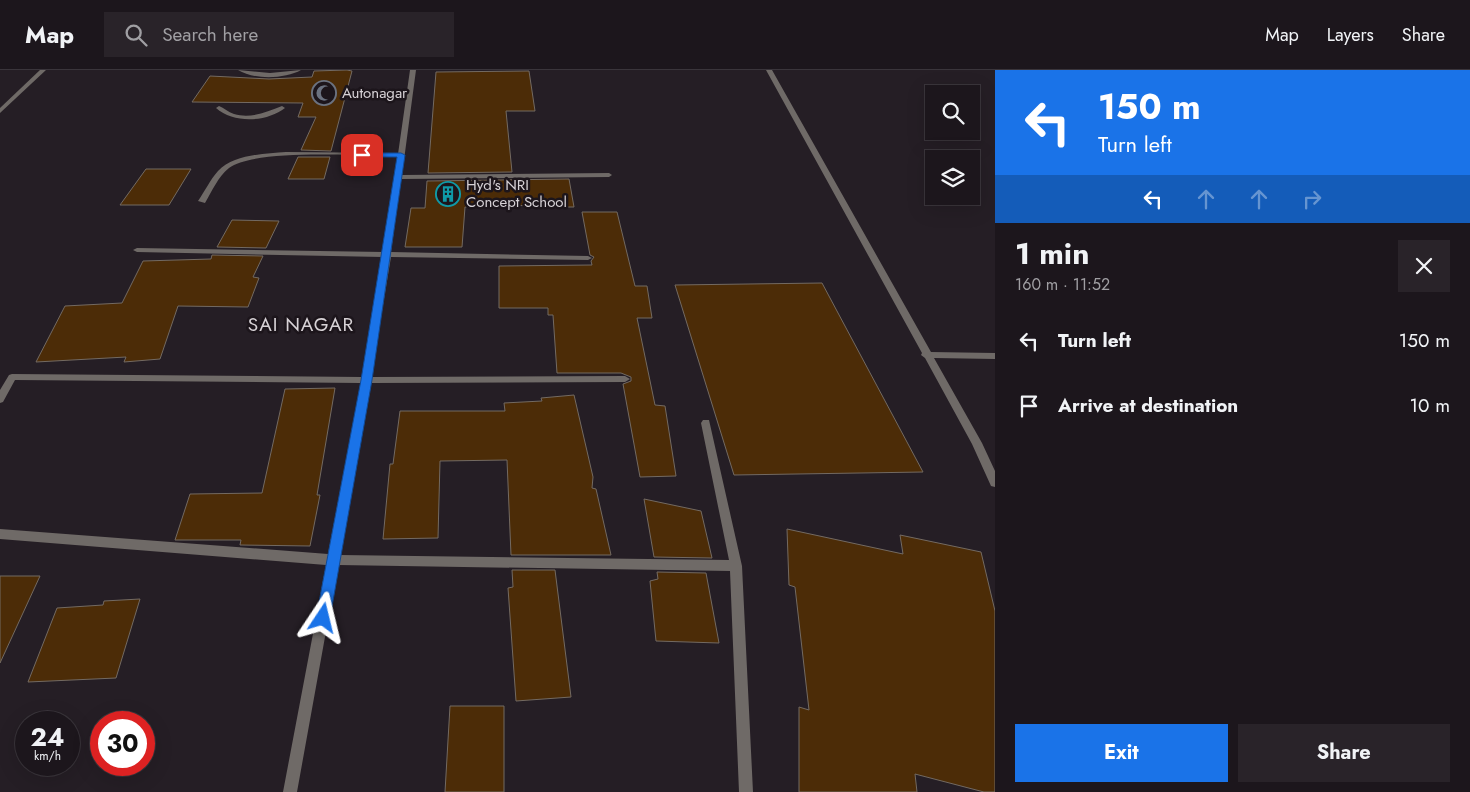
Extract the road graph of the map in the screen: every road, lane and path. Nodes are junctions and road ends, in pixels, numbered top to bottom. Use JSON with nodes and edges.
{"nodes":[{"id":1,"x":44,"y":70,"type":"edge"},
{"id":2,"x":241,"y":70,"type":"edge"},
{"id":3,"x":298,"y":70,"type":"edge"},
{"id":4,"x":413,"y":70,"type":"edge"},
{"id":5,"x":769,"y":70,"type":"edge"},
{"id":6,"x":219,"y":108,"type":"dead end"},
{"id":7,"x":282,"y":108,"type":"dead end"},
{"id":8,"x":0,"y":111,"type":"edge"},
{"id":9,"x":401,"y":155,"type":"junction"},
{"id":10,"x":609,"y":175,"type":"dead end"},
{"id":11,"x":399,"y":177,"type":"junction"},
{"id":12,"x":202,"y":201,"type":"dead end"},
{"id":13,"x":137,"y":250,"type":"dead end"},
{"id":14,"x":387,"y":255,"type":"junction"},
{"id":15,"x":588,"y":258,"type":"dead end"},
{"id":16,"x":926,"y":355,"type":"junction"},
{"id":17,"x":995,"y":356,"type":"edge"},
{"id":18,"x":624,"y":379,"type":"dead end"},
{"id":19,"x":366,"y":380,"type":"junction"},
{"id":20,"x":0,"y":399,"type":"edge"},
{"id":21,"x":706,"y":423,"type":"dead end"},
{"id":22,"x":995,"y":482,"type":"edge"},
{"id":23,"x":0,"y":534,"type":"edge"},
{"id":24,"x":334,"y":560,"type":"junction"},
{"id":25,"x":736,"y":566,"type":"junction"},
{"id":26,"x":290,"y":792,"type":"edge"},
{"id":27,"x":746,"y":792,"type":"edge"}],
"edges":[{"from":1,"to":8,"type":"street"},
{"from":2,"to":3,"type":"street"},
{"from":4,"to":9,"type":"street"},
{"from":5,"to":16,"type":"street"},
{"from":6,"to":7,"type":"street"},
{"from":9,"to":11,"type":"street"},
{"from":9,"to":12,"type":"street"},
{"from":10,"to":11,"type":"street"},
{"from":11,"to":14,"type":"street"},
{"from":13,"to":14,"type":"street"},
{"from":14,"to":15,"type":"street"},
{"from":14,"to":19,"type":"street"},
{"from":16,"to":17,"type":"street"},
{"from":16,"to":22,"type":"street"},
{"from":18,"to":19,"type":"street"},
{"from":19,"to":20,"type":"street"},
{"from":19,"to":24,"type":"street"},
{"from":21,"to":25,"type":"street"},
{"from":23,"to":24,"type":"street"},
{"from":24,"to":25,"type":"street"},
{"from":24,"to":26,"type":"street"},
{"from":25,"to":27,"type":"street"}]}
